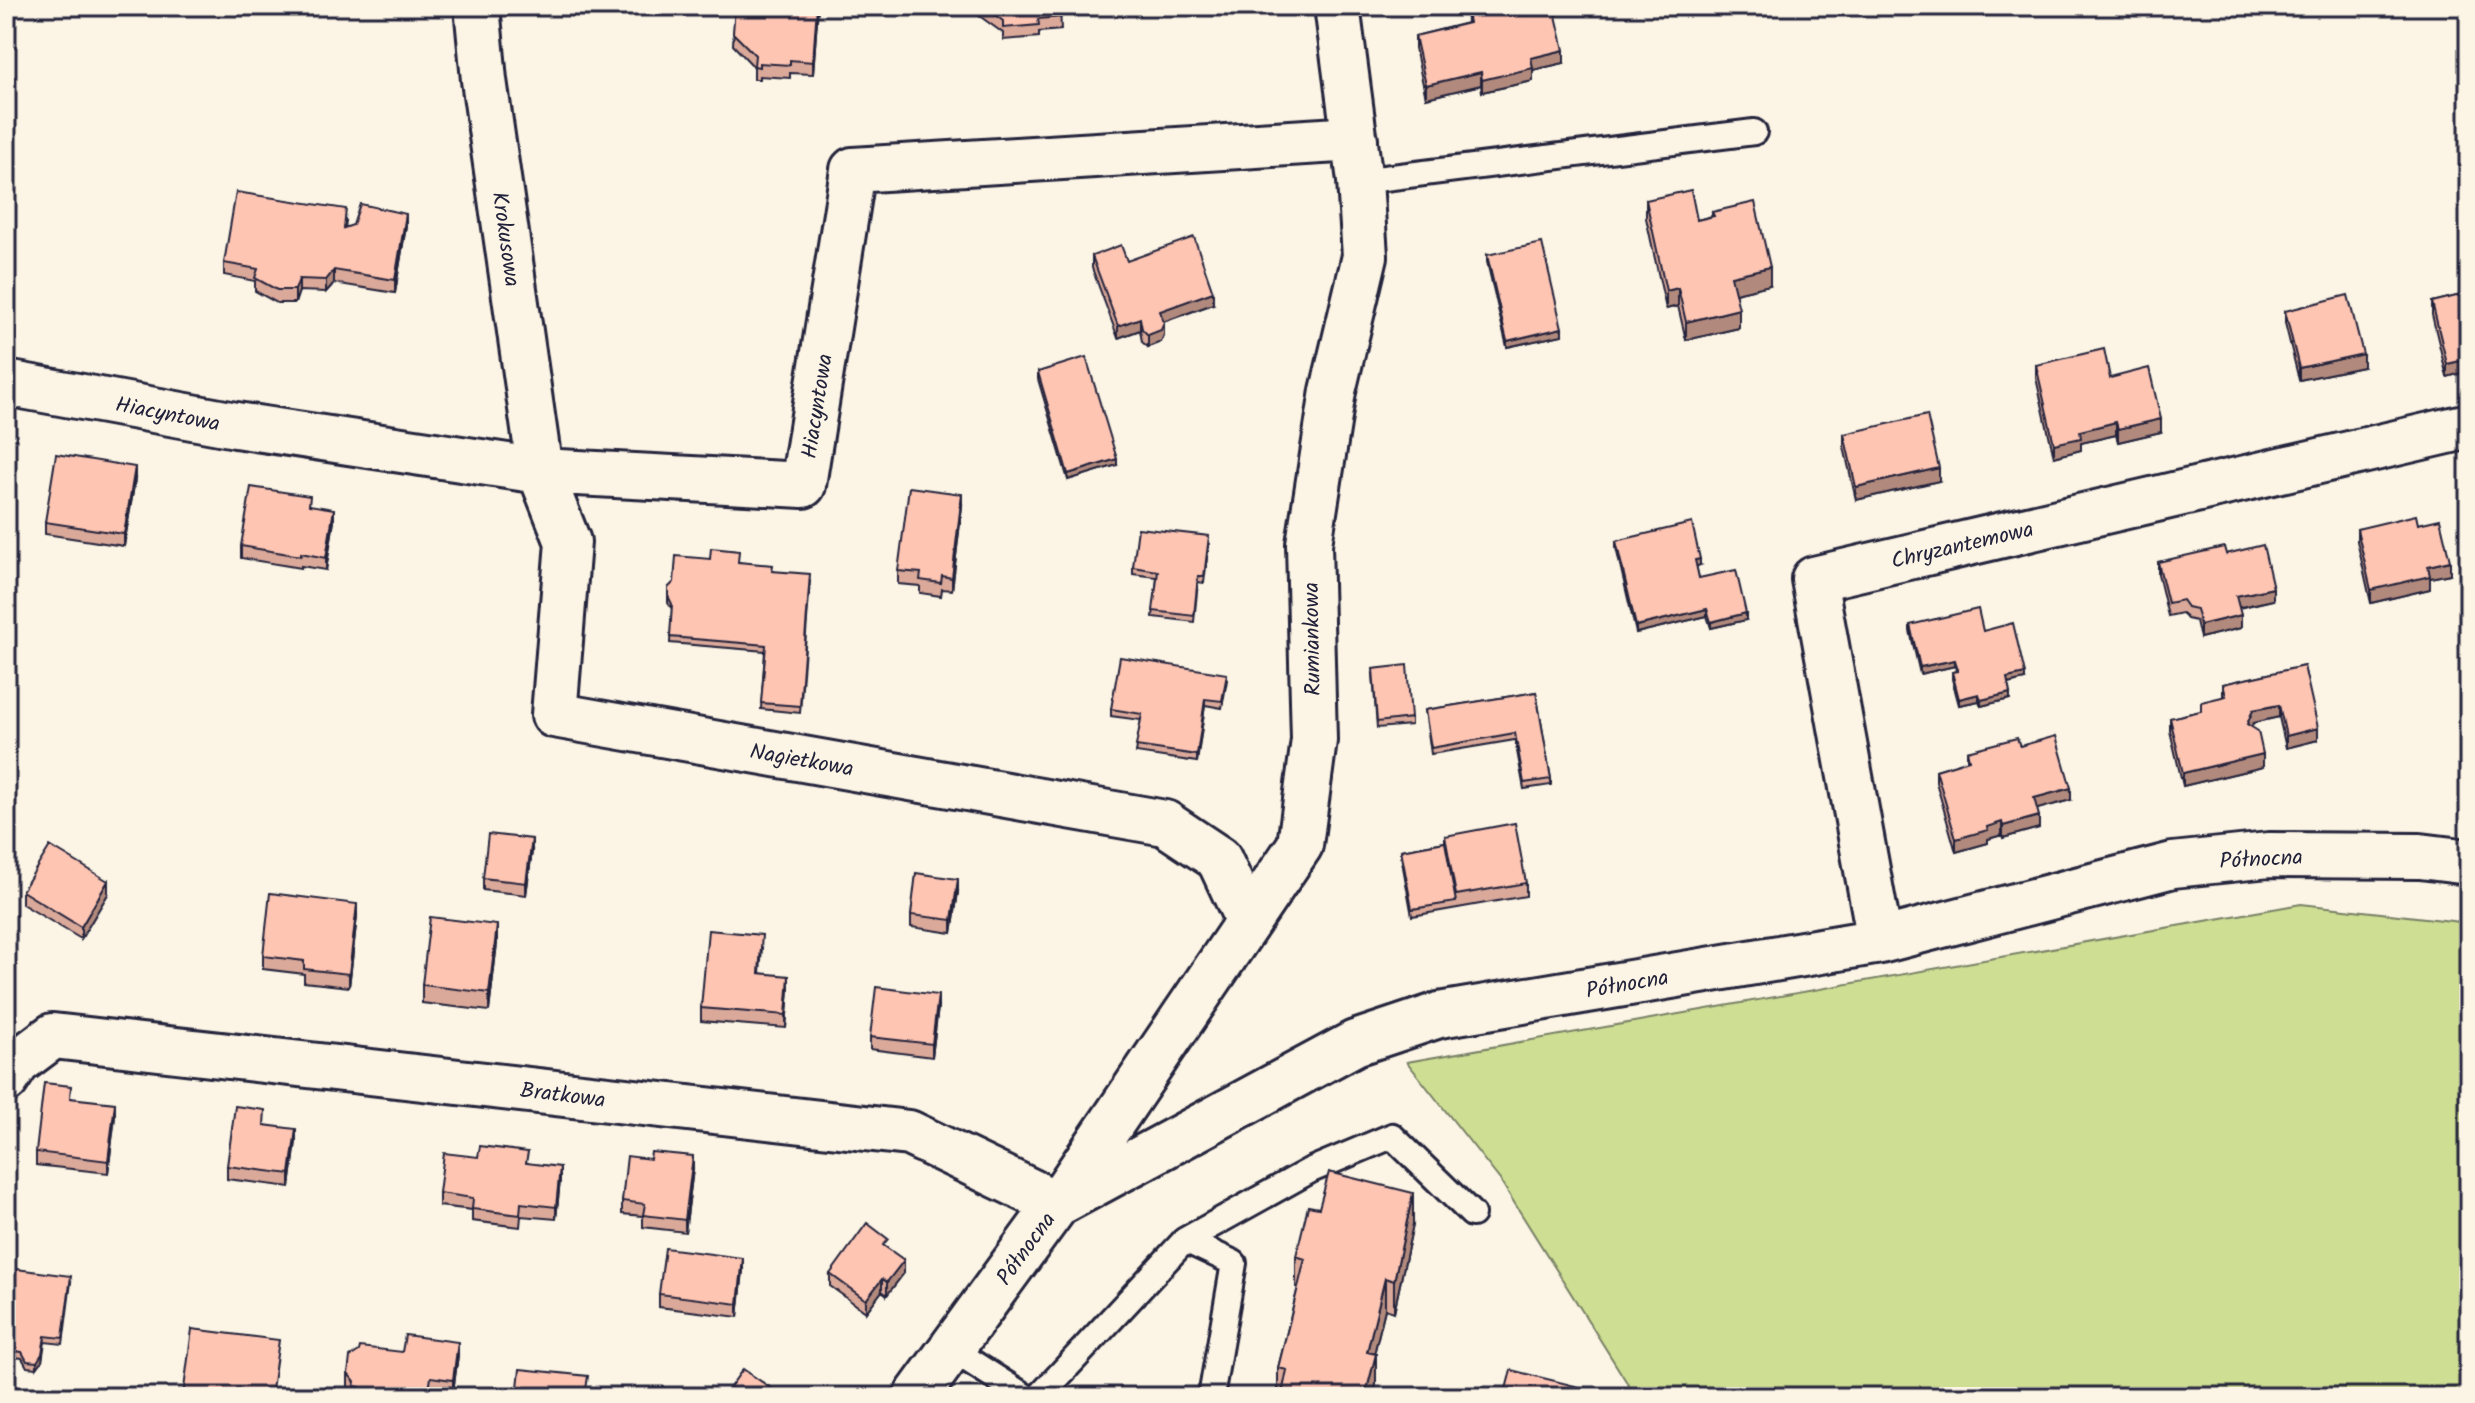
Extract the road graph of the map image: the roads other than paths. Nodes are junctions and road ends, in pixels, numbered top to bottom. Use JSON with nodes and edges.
{"nodes":[{"id":1,"x":477,"y":6,"type":"edge"},
{"id":2,"x":1337,"y":6,"type":"edge"},
{"id":3,"x":1754,"y":132,"type":"dead end"},
{"id":4,"x":1355,"y":139,"type":"junction"},
{"id":5,"x":1360,"y":181,"type":"junction"},
{"id":6,"x":6,"y":383,"type":"edge"},
{"id":7,"x":2469,"y":426,"type":"edge"},
{"id":8,"x":540,"y":471,"type":"junction"},
{"id":9,"x":2469,"y":862,"type":"edge"},
{"id":10,"x":1248,"y":921,"type":"junction"},
{"id":11,"x":1880,"y":941,"type":"junction"},
{"id":12,"x":6,"y":1080,"type":"edge"},
{"id":13,"x":1057,"y":1204,"type":"junction"},
{"id":14,"x":1472,"y":1214,"type":"dead end"},
{"id":15,"x":1185,"y":1240,"type":"junction"},
{"id":16,"x":951,"y":1349,"type":"junction"},
{"id":17,"x":916,"y":1397,"type":"edge"},
{"id":18,"x":1026,"y":1397,"type":"edge"},
{"id":19,"x":1039,"y":1397,"type":"edge"},
{"id":20,"x":1211,"y":1397,"type":"edge"}],
"edges":[{"from":1,"to":8,"type":"street","name":"Krokusowa"},
{"from":2,"to":4,"type":"street","name":"Rumiankowa"},
{"from":3,"to":5,"type":"lane"},
{"from":4,"to":5,"type":"street","name":"Rumiankowa"},
{"from":4,"to":8,"type":"street","name":"Hiacyntowa"},
{"from":5,"to":10,"type":"street","name":"Rumiankowa"},
{"from":6,"to":8,"type":"street","name":"Hiacyntowa"},
{"from":7,"to":11,"type":"street","name":"Chryzantemowa"},
{"from":8,"to":10,"type":"street","name":"Nagietkowa"},
{"from":9,"to":11,"type":"street","name":"Północna"},
{"from":10,"to":13,"type":"street","name":"Rumiankowa"},
{"from":11,"to":13,"type":"street","name":"Północna"},
{"from":12,"to":13,"type":"street","name":"Bratkowa"},
{"from":13,"to":16,"type":"street","name":"Północna"},
{"from":14,"to":15,"type":"lane"},
{"from":15,"to":19,"type":"lane"},
{"from":15,"to":20,"type":"lane"},
{"from":16,"to":17,"type":"street","name":"Północna"},
{"from":16,"to":18,"type":"lane"}]}
